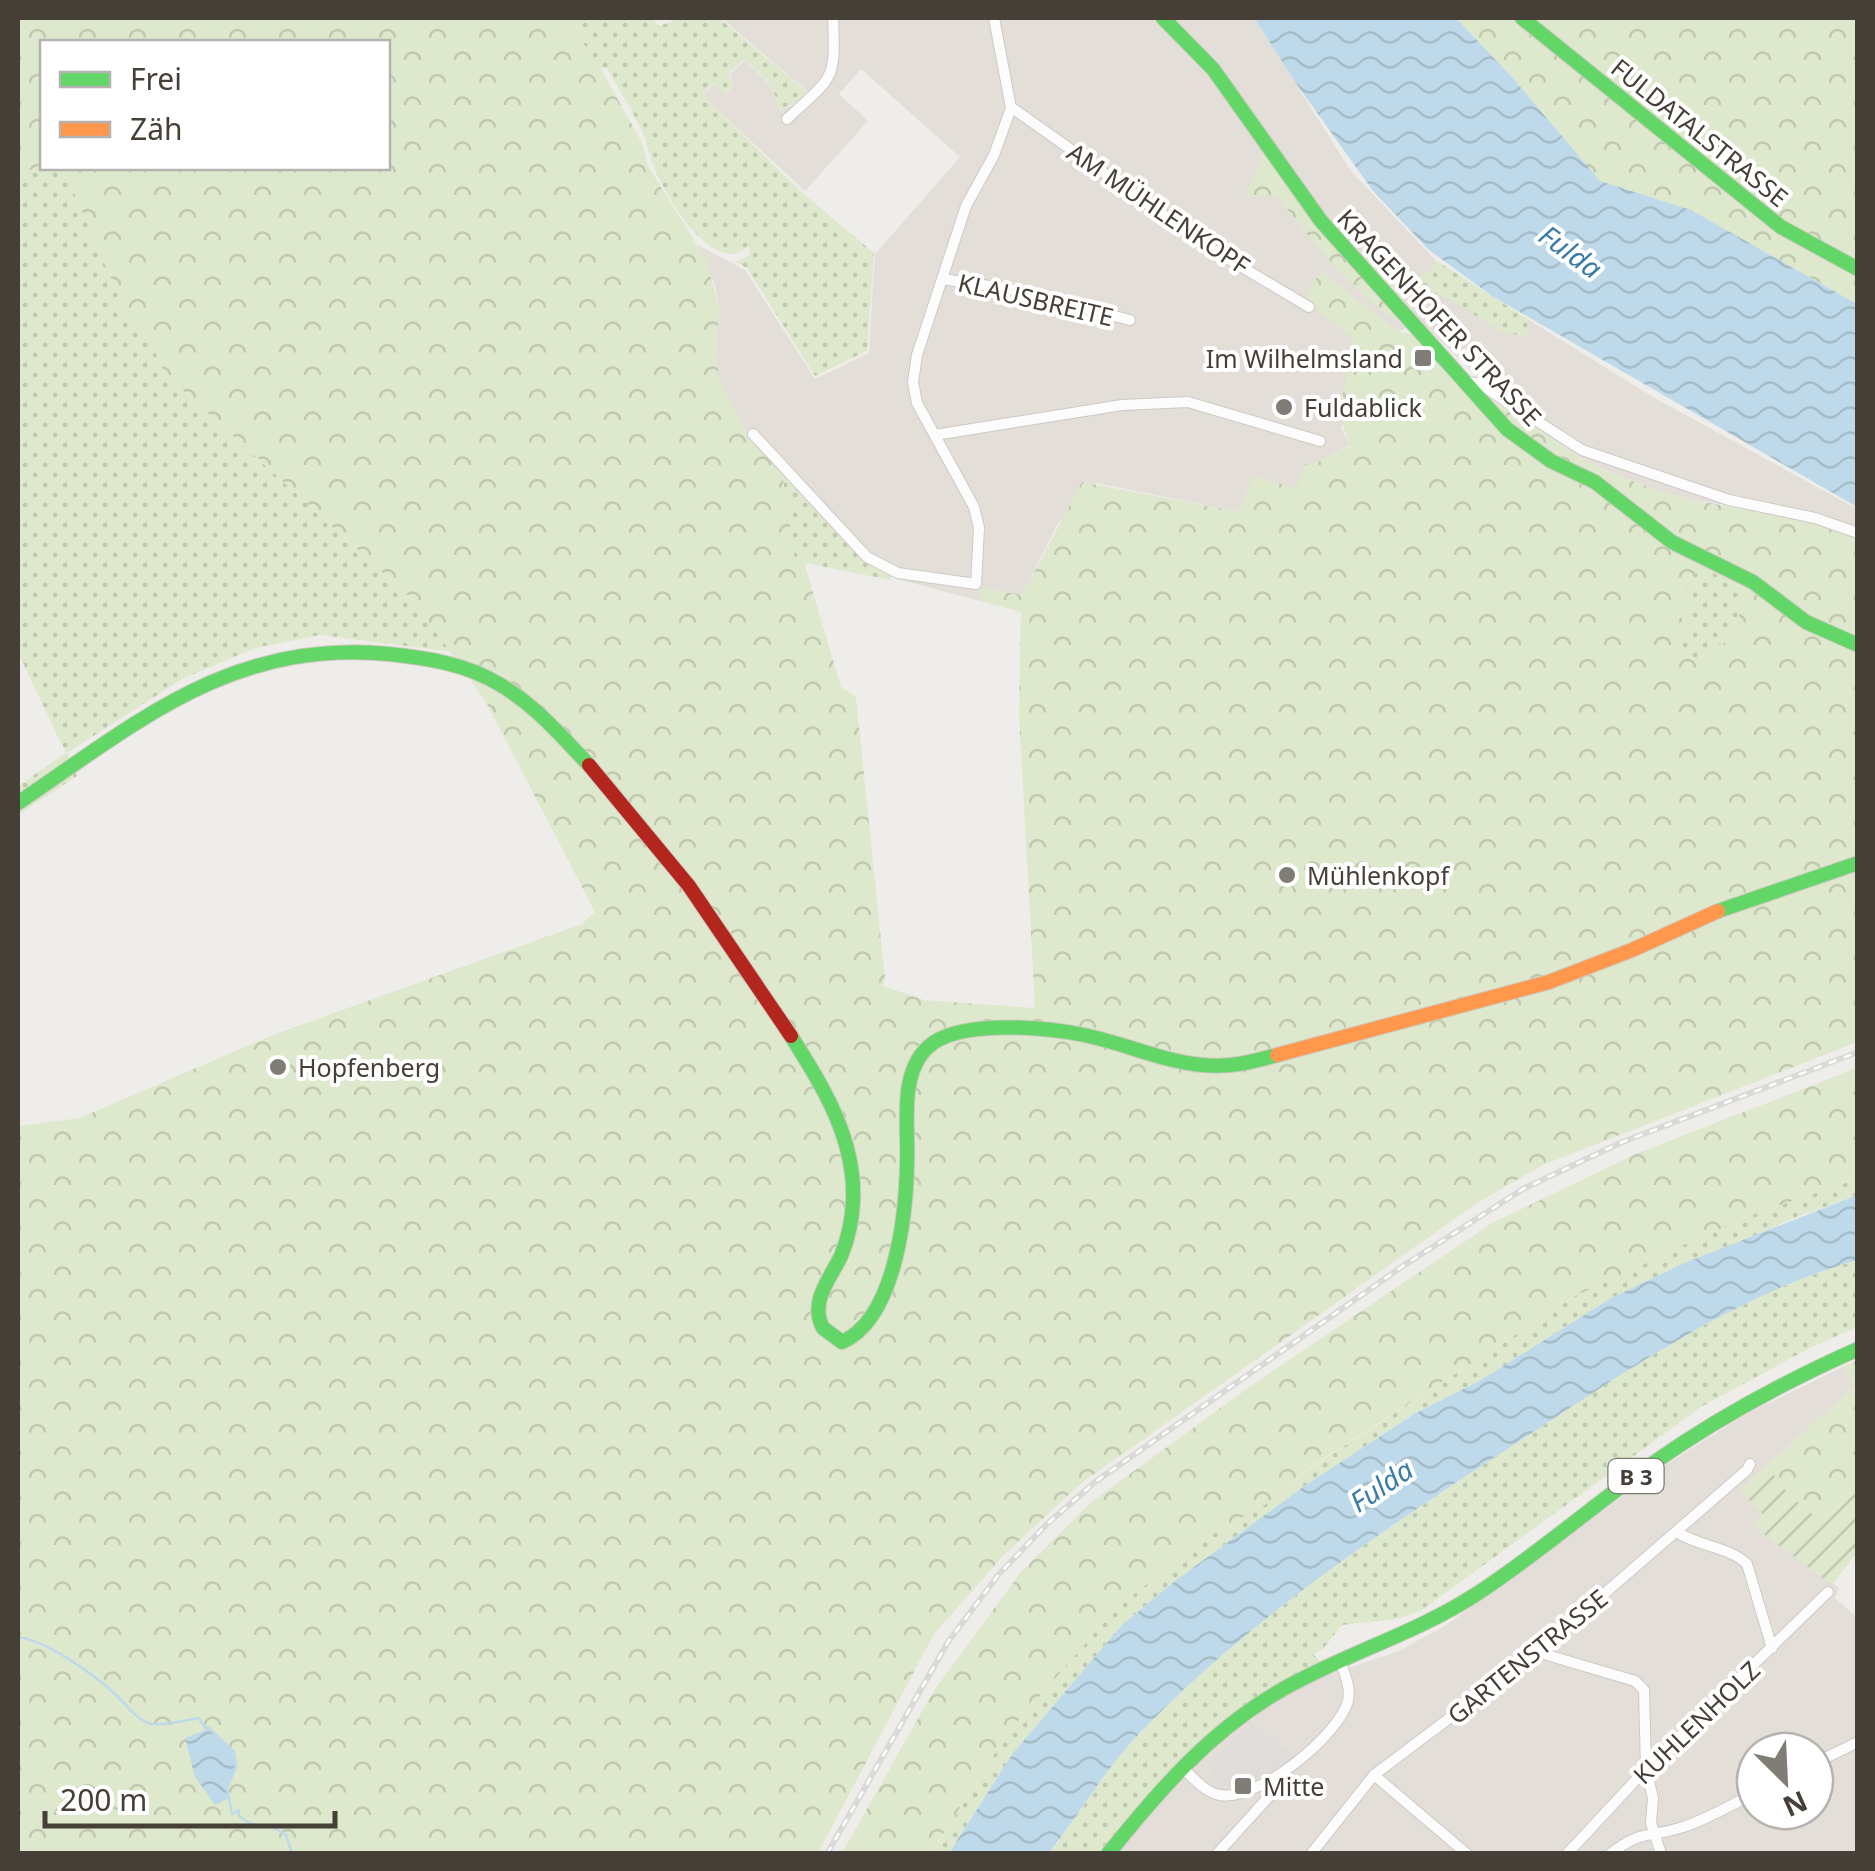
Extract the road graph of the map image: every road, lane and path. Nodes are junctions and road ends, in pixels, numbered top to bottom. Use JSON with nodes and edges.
{"nodes":[{"id":1,"x":834,"y":18,"type":"edge"},
{"id":2,"x":994,"y":18,"type":"edge"},
{"id":3,"x":1163,"y":18,"type":"edge"},
{"id":4,"x":1522,"y":18,"type":"edge"},
{"id":5,"x":1012,"y":107,"type":"junction"},
{"id":6,"x":787,"y":119,"type":"dead end"},
{"id":7,"x":1858,"y":269,"type":"edge"},
{"id":8,"x":942,"y":279,"type":"junction"},
{"id":9,"x":1308,"y":306,"type":"dead end"},
{"id":10,"x":1130,"y":320,"type":"dead end"},
{"id":11,"x":1464,"y":382,"type":"junction"},
{"id":12,"x":753,"y":434,"type":"dead end"},
{"id":13,"x":935,"y":436,"type":"junction"},
{"id":14,"x":1320,"y":441,"type":"dead end"},
{"id":15,"x":1858,"y":532,"type":"edge"},
{"id":16,"x":1858,"y":645,"type":"edge"},
{"id":17,"x":18,"y":804,"type":"edge"},
{"id":18,"x":1858,"y":863,"type":"edge"},
{"id":19,"x":1858,"y":1349,"type":"edge"},
{"id":20,"x":1750,"y":1464,"type":"dead end"},
{"id":21,"x":1677,"y":1532,"type":"junction"},
{"id":22,"x":1828,"y":1592,"type":"dead end"},
{"id":23,"x":1772,"y":1648,"type":"junction"},
{"id":24,"x":1537,"y":1652,"type":"junction"},
{"id":25,"x":1341,"y":1663,"type":"junction"},
{"id":26,"x":1858,"y":1742,"type":"edge"},
{"id":27,"x":1835,"y":1753,"type":"edge"},
{"id":28,"x":1183,"y":1768,"type":"junction"},
{"id":29,"x":1646,"y":1769,"type":"junction"},
{"id":30,"x":1374,"y":1775,"type":"junction"},
{"id":31,"x":1276,"y":1780,"type":"junction"},
{"id":32,"x":1735,"y":1803,"type":"edge"},
{"id":33,"x":1654,"y":1833,"type":"junction"},
{"id":34,"x":1221,"y":1849,"type":"edge"},
{"id":35,"x":1108,"y":1854,"type":"edge"},
{"id":36,"x":1235,"y":1854,"type":"edge"},
{"id":37,"x":1311,"y":1854,"type":"edge"},
{"id":38,"x":1466,"y":1854,"type":"edge"},
{"id":39,"x":1566,"y":1854,"type":"edge"},
{"id":40,"x":1610,"y":1854,"type":"edge"},
{"id":41,"x":1661,"y":1854,"type":"edge"}],
"edges":[{"from":1,"to":6,"type":"street"},
{"from":2,"to":5,"type":"street"},
{"from":3,"to":11,"type":"street","name":"KRAGENHOFER STRASSE"},
{"from":4,"to":7,"type":"street","name":"FULDATALSTRASSE"},
{"from":5,"to":8,"type":"street"},
{"from":5,"to":9,"type":"street","name":"AM MÜHLENKOPF"},
{"from":8,"to":10,"type":"street","name":"KLAUSBREITE"},
{"from":8,"to":13,"type":"street"},
{"from":11,"to":15,"type":"street"},
{"from":11,"to":16,"type":"street","name":"KRAGENHOFER STRASSE"},
{"from":12,"to":13,"type":"street"},
{"from":13,"to":14,"type":"street"},
{"from":17,"to":18,"type":"street"},
{"from":19,"to":25,"type":"street","number":"B 3"},
{"from":20,"to":21,"type":"street","name":"GARTENSTRASSE"},
{"from":21,"to":23,"type":"street"},
{"from":21,"to":24,"type":"street","name":"GARTENSTRASSE"},
{"from":22,"to":23,"type":"street","name":"KUHLENHOLZ"},
{"from":23,"to":29,"type":"street","name":"KUHLENHOLZ"},
{"from":24,"to":29,"type":"street"},
{"from":24,"to":30,"type":"street","name":"GARTENSTRASSE"},
{"from":25,"to":28,"type":"street","number":"B 3"},
{"from":25,"to":31,"type":"street"},
{"from":26,"to":27,"type":"street"},
{"from":28,"to":31,"type":"street"},
{"from":28,"to":35,"type":"street","number":"B 3"},
{"from":29,"to":33,"type":"street"},
{"from":29,"to":39,"type":"street","name":"KUHLENHOLZ"},
{"from":30,"to":37,"type":"street","name":"GARTENSTRASSE"},
{"from":30,"to":38,"type":"street"},
{"from":31,"to":34,"type":"street"},
{"from":32,"to":33,"type":"street"},
{"from":33,"to":40,"type":"street"},
{"from":33,"to":41,"type":"street"},
{"from":34,"to":36,"type":"street"}]}
